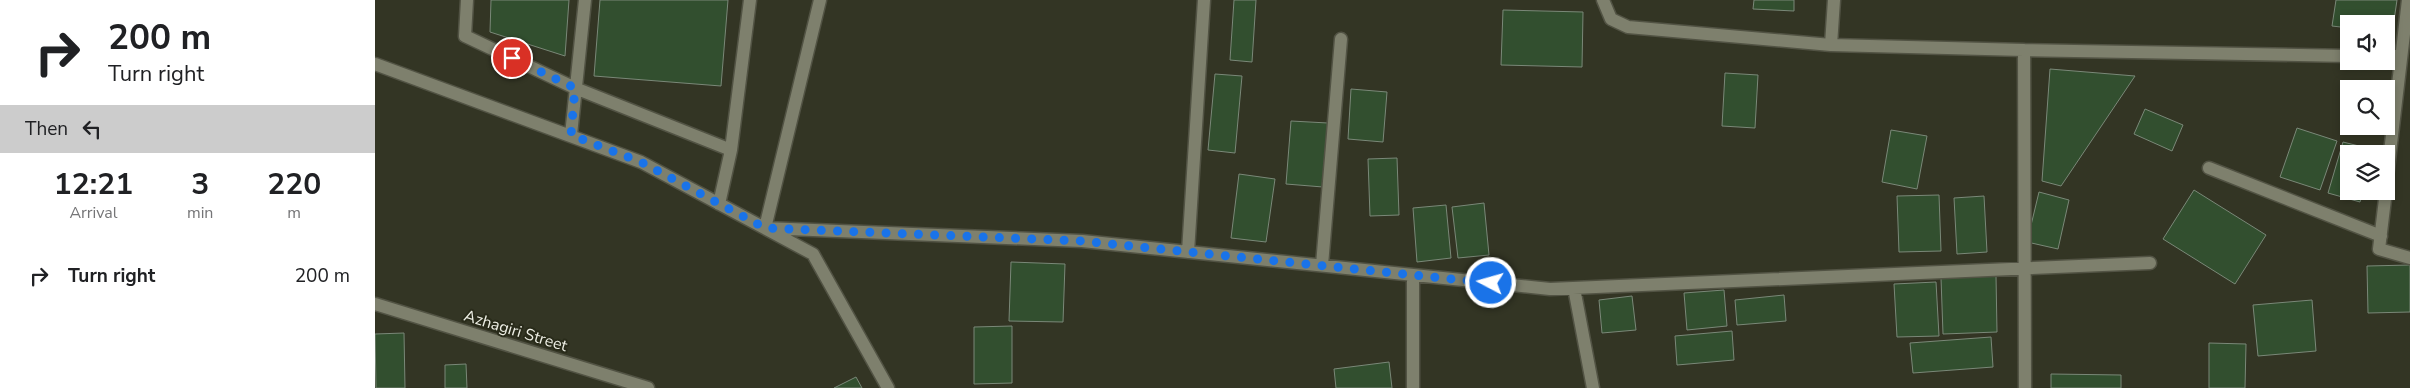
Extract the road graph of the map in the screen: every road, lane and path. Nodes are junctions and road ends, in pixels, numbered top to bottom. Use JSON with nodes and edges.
{"nodes":[{"id":1,"x":467,"y":0,"type":"edge"},
{"id":2,"x":585,"y":0,"type":"edge"},
{"id":3,"x":750,"y":0,"type":"edge"},
{"id":4,"x":820,"y":0,"type":"edge"},
{"id":5,"x":1204,"y":0,"type":"edge"},
{"id":6,"x":1603,"y":0,"type":"edge"},
{"id":7,"x":1834,"y":0,"type":"edge"},
{"id":8,"x":2408,"y":0,"type":"edge"},
{"id":9,"x":1341,"y":39,"type":"dead end"},
{"id":10,"x":1831,"y":45,"type":"junction"},
{"id":11,"x":2025,"y":50,"type":"junction"},
{"id":12,"x":2340,"y":56,"type":"edge"},
{"id":13,"x":2395,"y":56,"type":"edge"},
{"id":14,"x":2401,"y":56,"type":"junction"},
{"id":15,"x":375,"y":64,"type":"edge"},
{"id":16,"x":575,"y":88,"type":"junction"},
{"id":17,"x":571,"y":135,"type":"junction"},
{"id":18,"x":2391,"y":145,"type":"edge"},
{"id":19,"x":731,"y":150,"type":"junction"},
{"id":20,"x":2209,"y":168,"type":"dead end"},
{"id":21,"x":2385,"y":200,"type":"edge"},
{"id":22,"x":719,"y":204,"type":"junction"},
{"id":23,"x":765,"y":228,"type":"junction"},
{"id":24,"x":2381,"y":236,"type":"junction"},
{"id":25,"x":1188,"y":252,"type":"junction"},
{"id":26,"x":2410,"y":258,"type":"edge"},
{"id":27,"x":2150,"y":263,"type":"dead end"},
{"id":28,"x":1322,"y":265,"type":"junction"},
{"id":29,"x":2026,"y":268,"type":"junction"},
{"id":30,"x":1413,"y":275,"type":"junction"},
{"id":31,"x":1574,"y":288,"type":"junction"},
{"id":32,"x":375,"y":304,"type":"edge"},
{"id":33,"x":648,"y":388,"type":"edge"},
{"id":34,"x":888,"y":388,"type":"edge"},
{"id":35,"x":1413,"y":388,"type":"edge"},
{"id":36,"x":1593,"y":388,"type":"edge"},
{"id":37,"x":2025,"y":388,"type":"edge"}],
"edges":[{"from":1,"to":16,"type":"street"},
{"from":2,"to":16,"type":"street"},
{"from":3,"to":19,"type":"street"},
{"from":4,"to":23,"type":"street"},
{"from":5,"to":25,"type":"street"},
{"from":6,"to":10,"type":"street"},
{"from":7,"to":10,"type":"street"},
{"from":8,"to":14,"type":"street"},
{"from":9,"to":28,"type":"street"},
{"from":10,"to":11,"type":"street"},
{"from":11,"to":12,"type":"street"},
{"from":11,"to":29,"type":"street"},
{"from":13,"to":14,"type":"street"},
{"from":14,"to":18,"type":"street"},
{"from":15,"to":17,"type":"street"},
{"from":16,"to":17,"type":"street"},
{"from":16,"to":19,"type":"street"},
{"from":17,"to":22,"type":"street"},
{"from":19,"to":22,"type":"street"},
{"from":20,"to":24,"type":"street"},
{"from":21,"to":24,"type":"street"},
{"from":22,"to":23,"type":"street"},
{"from":23,"to":25,"type":"street"},
{"from":23,"to":34,"type":"street"},
{"from":24,"to":26,"type":"street"},
{"from":25,"to":28,"type":"street"},
{"from":27,"to":29,"type":"street"},
{"from":28,"to":30,"type":"street"},
{"from":29,"to":31,"type":"street"},
{"from":29,"to":37,"type":"street"},
{"from":30,"to":31,"type":"street"},
{"from":30,"to":35,"type":"street"},
{"from":31,"to":36,"type":"street"},
{"from":32,"to":33,"type":"street","name":"Azhagiri Street"}]}
